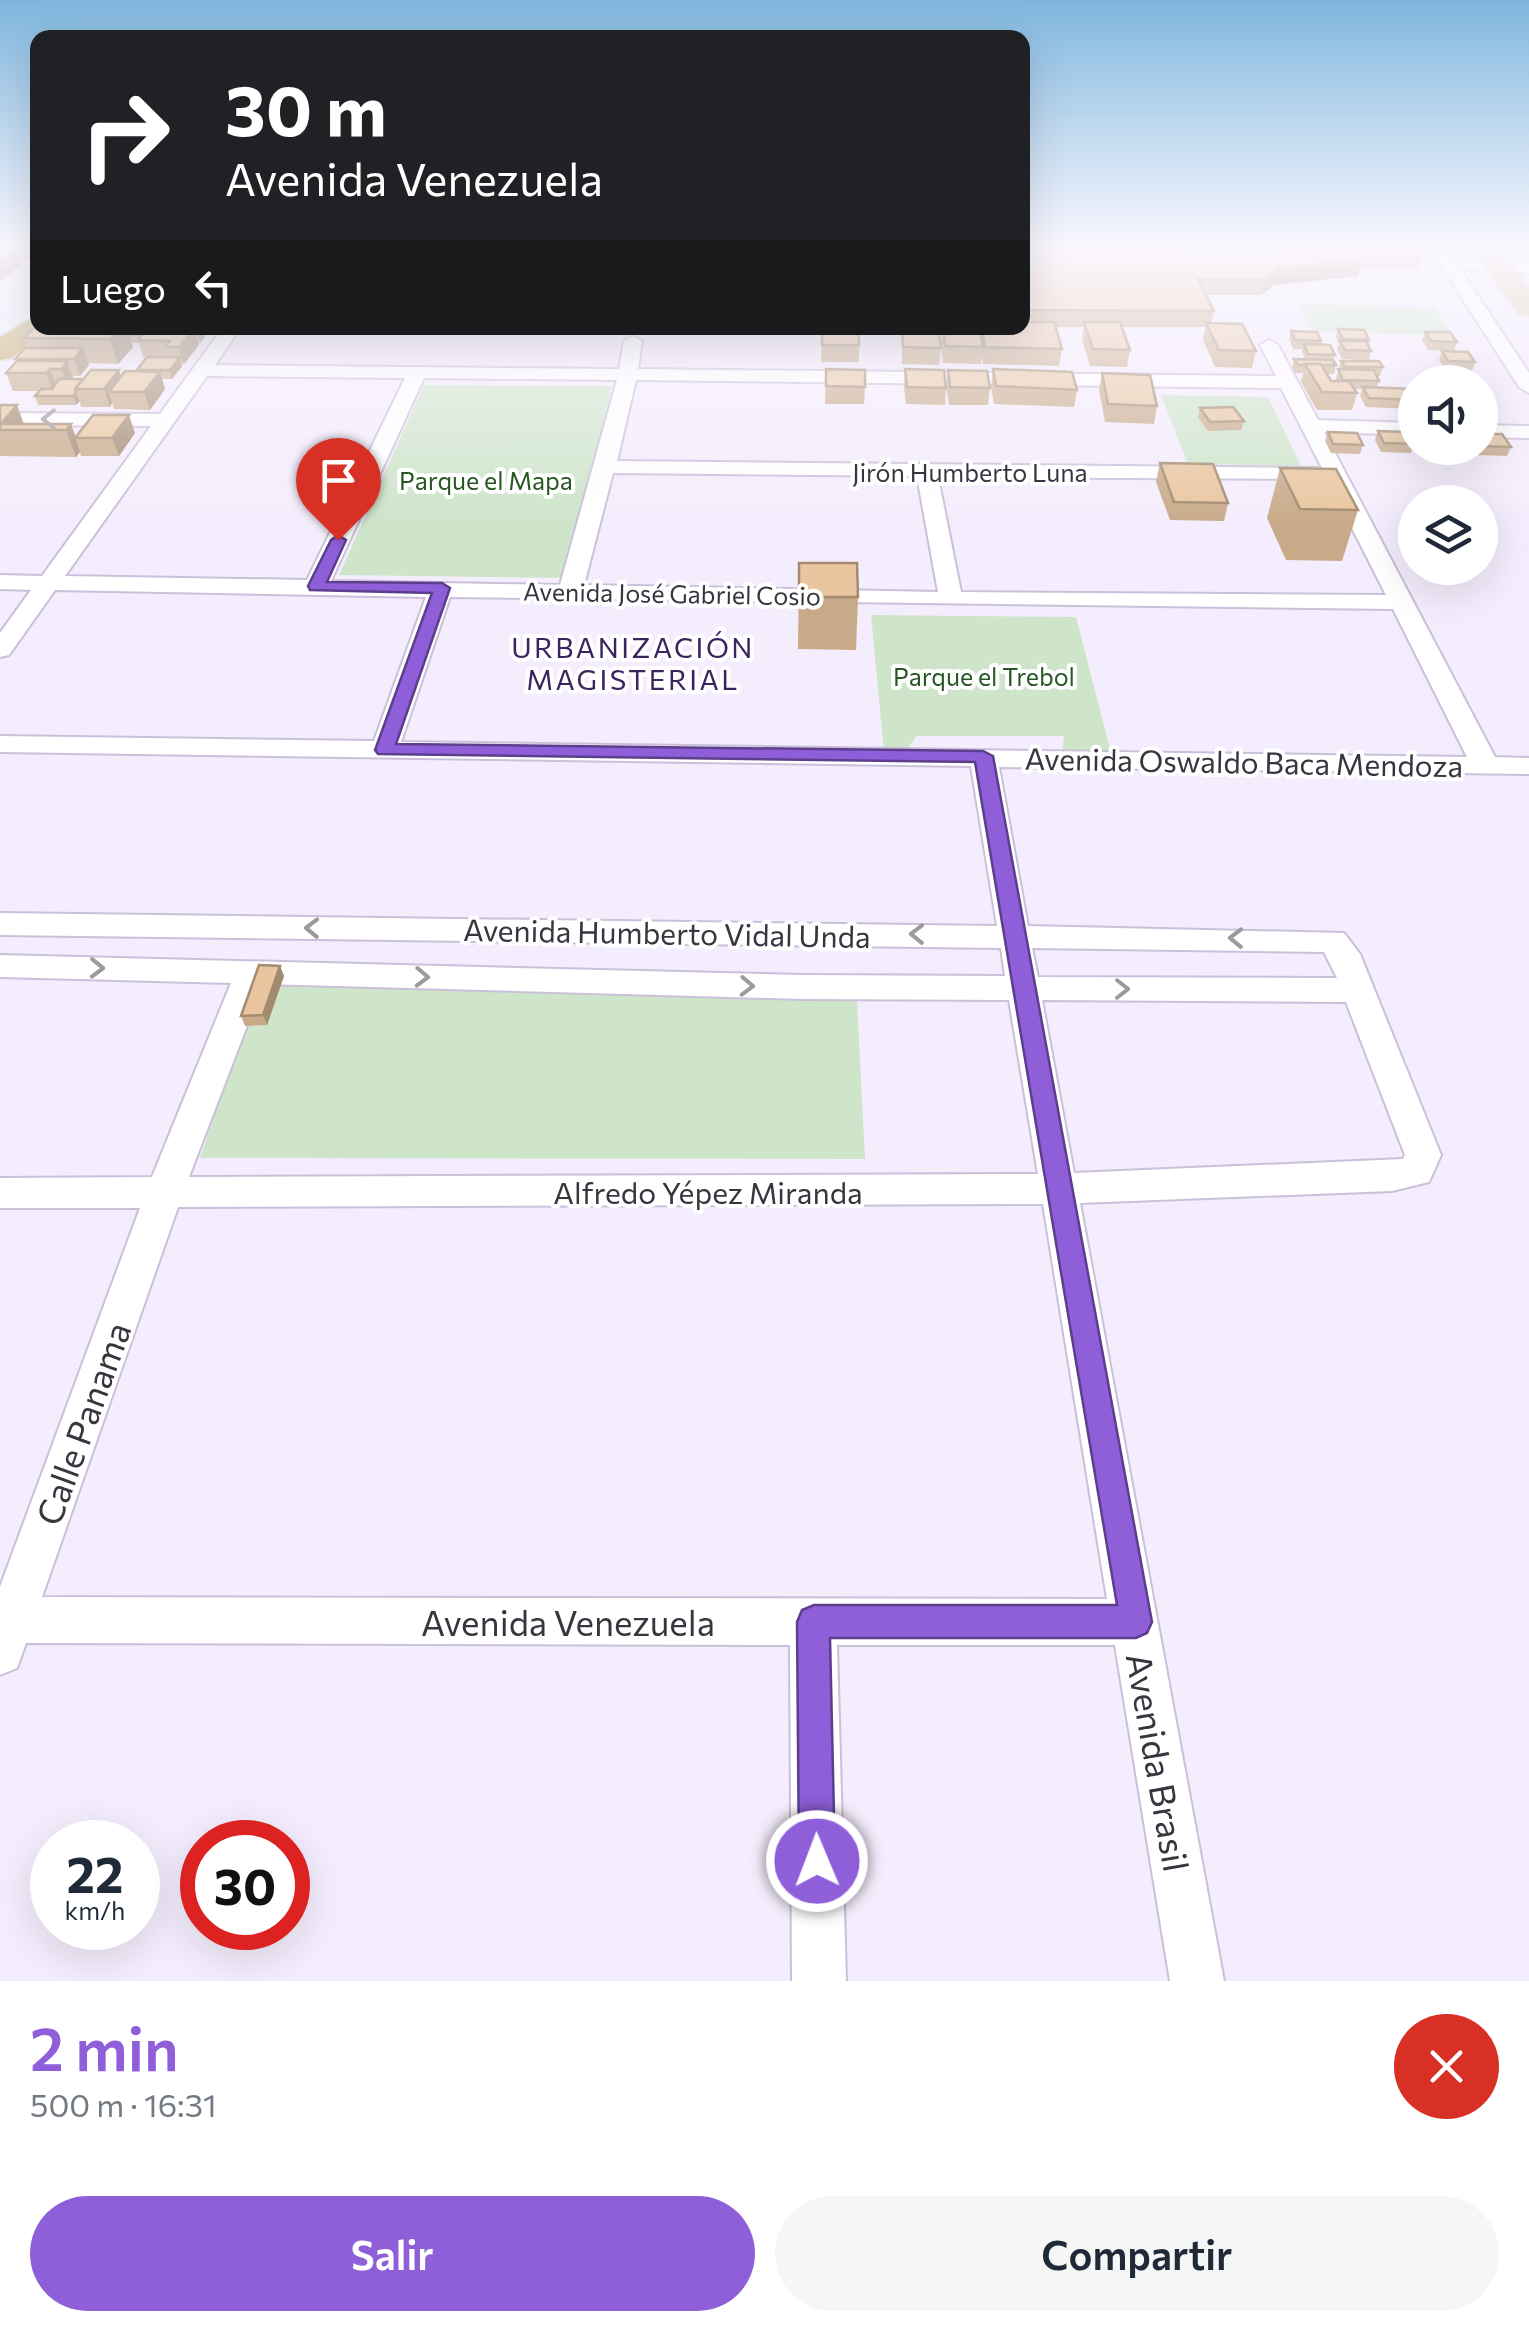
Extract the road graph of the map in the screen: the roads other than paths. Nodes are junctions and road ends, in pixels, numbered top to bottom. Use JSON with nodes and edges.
{"nodes":[{"id":1,"x":223,"y":340,"type":"edge"},
{"id":2,"x":633,"y":340,"type":"dead end"},
{"id":3,"x":1499,"y":340,"type":"edge"},
{"id":4,"x":1269,"y":345,"type":"dead end"},
{"id":5,"x":202,"y":370,"type":"junction"},
{"id":6,"x":417,"y":373,"type":"junction"},
{"id":7,"x":628,"y":374,"type":"junction"},
{"id":8,"x":1286,"y":382,"type":"junction"},
{"id":9,"x":1529,"y":387,"type":"edge"},
{"id":10,"x":0,"y":420,"type":"edge"},
{"id":11,"x":168,"y":420,"type":"junction"},
{"id":12,"x":1310,"y":426,"type":"junction"},
{"id":13,"x":1398,"y":429,"type":"edge"},
{"id":14,"x":1498,"y":431,"type":"edge"},
{"id":15,"x":1529,"y":432,"type":"edge"},
{"id":16,"x":603,"y":468,"type":"junction"},
{"id":17,"x":927,"y":472,"type":"junction"},
{"id":18,"x":1336,"y":474,"type":"junction"},
{"id":19,"x":0,"y":582,"type":"edge"},
{"id":20,"x":48,"y":583,"type":"junction"},
{"id":21,"x":316,"y":586,"type":"junction"},
{"id":22,"x":442,"y":588,"type":"junction"},
{"id":23,"x":570,"y":590,"type":"junction"},
{"id":24,"x":951,"y":599,"type":"junction"},
{"id":25,"x":1403,"y":602,"type":"junction"},
{"id":26,"x":0,"y":650,"type":"edge"},
{"id":27,"x":0,"y":744,"type":"edge"},
{"id":28,"x":385,"y":750,"type":"junction"},
{"id":29,"x":983,"y":756,"type":"junction"},
{"id":30,"x":1485,"y":765,"type":"junction"},
{"id":31,"x":1529,"y":766,"type":"edge"},
{"id":32,"x":0,"y":924,"type":"edge"},
{"id":33,"x":1014,"y":935,"type":"junction"},
{"id":34,"x":0,"y":966,"type":"edge"},
{"id":35,"x":252,"y":972,"type":"junction"},
{"id":36,"x":1024,"y":989,"type":"junction"},
{"id":37,"x":1357,"y":990,"type":"junction"},
{"id":38,"x":1059,"y":1188,"type":"junction"},
{"id":39,"x":0,"y":1193,"type":"edge"},
{"id":40,"x":164,"y":1194,"type":"junction"},
{"id":41,"x":814,"y":1622,"type":"junction"},
{"id":42,"x":1136,"y":1622,"type":"junction"},
{"id":43,"x":4,"y":1630,"type":"edge"},
{"id":44,"x":819,"y":1981,"type":"edge"},
{"id":45,"x":1197,"y":1981,"type":"edge"}],
"edges":[{"from":1,"to":5,"type":"street"},
{"from":2,"to":7,"type":"street"},
{"from":3,"to":9,"type":"street"},
{"from":4,"to":8,"type":"street"},
{"from":5,"to":6,"type":"street"},
{"from":5,"to":11,"type":"street"},
{"from":6,"to":7,"type":"street"},
{"from":6,"to":21,"type":"street"},
{"from":7,"to":8,"type":"street"},
{"from":7,"to":16,"type":"street"},
{"from":8,"to":12,"type":"street"},
{"from":11,"to":10,"type":"street","one_way":true},
{"from":11,"to":20,"type":"street"},
{"from":12,"to":13,"type":"street"},
{"from":12,"to":18,"type":"street"},
{"from":14,"to":15,"type":"street"},
{"from":16,"to":17,"type":"street","name":"Jirón Humberto Luna"},
{"from":16,"to":23,"type":"street"},
{"from":17,"to":18,"type":"street","name":"Jirón Humberto Luna"},
{"from":17,"to":24,"type":"street"},
{"from":18,"to":25,"type":"street"},
{"from":19,"to":20,"type":"street","name":"Avenida José Gabriel Cosio"},
{"from":20,"to":21,"type":"street","name":"Avenida José Gabriel Cosio"},
{"from":20,"to":26,"type":"street"},
{"from":21,"to":22,"type":"street","name":"Avenida José Gabriel Cosio"},
{"from":22,"to":23,"type":"street","name":"Avenida José Gabriel Cosio"},
{"from":22,"to":28,"type":"street"},
{"from":23,"to":24,"type":"street","name":"Avenida José Gabriel Cosio"},
{"from":24,"to":25,"type":"street","name":"Avenida José Gabriel Cosio"},
{"from":25,"to":30,"type":"street"},
{"from":27,"to":28,"type":"street","name":"Avenida Oswaldo Baca Mendoza"},
{"from":28,"to":29,"type":"street","name":"Avenida Oswaldo Baca Mendoza"},
{"from":29,"to":30,"type":"street","name":"Avenida Oswaldo Baca Mendoza"},
{"from":29,"to":33,"type":"street","name":"Avenida Brasil"},
{"from":30,"to":31,"type":"street","name":"Avenida Oswaldo Baca Mendoza"},
{"from":33,"to":32,"type":"street","name":"Avenida Humberto Vidal Unda","one_way":true},
{"from":33,"to":36,"type":"street","name":"Avenida Brasil"},
{"from":37,"to":33,"type":"street","name":"Avenida Humberto Vidal Unda","one_way":true},
{"from":34,"to":35,"type":"street","name":"Avenida Humberto Vidal Unda","one_way":true},
{"from":35,"to":36,"type":"street","name":"Avenida Humberto Vidal Unda","one_way":true},
{"from":35,"to":40,"type":"street","name":"Calle Panama"},
{"from":36,"to":37,"type":"street","name":"Avenida Humberto Vidal Unda","one_way":true},
{"from":36,"to":38,"type":"street","name":"Avenida Brasil"},
{"from":37,"to":38,"type":"street","name":"Alfredo Yépez Miranda"},
{"from":38,"to":40,"type":"street","name":"Alfredo Yépez Miranda"},
{"from":38,"to":42,"type":"street","name":"Avenida Brasil"},
{"from":39,"to":40,"type":"street","name":"Alfredo Yépez Miranda"},
{"from":40,"to":43,"type":"street","name":"Calle Panama"},
{"from":41,"to":42,"type":"street","name":"Avenida Venezuela"},
{"from":41,"to":43,"type":"street","name":"Avenida Venezuela"},
{"from":41,"to":44,"type":"street"},
{"from":42,"to":45,"type":"street","name":"Avenida Brasil"}]}
